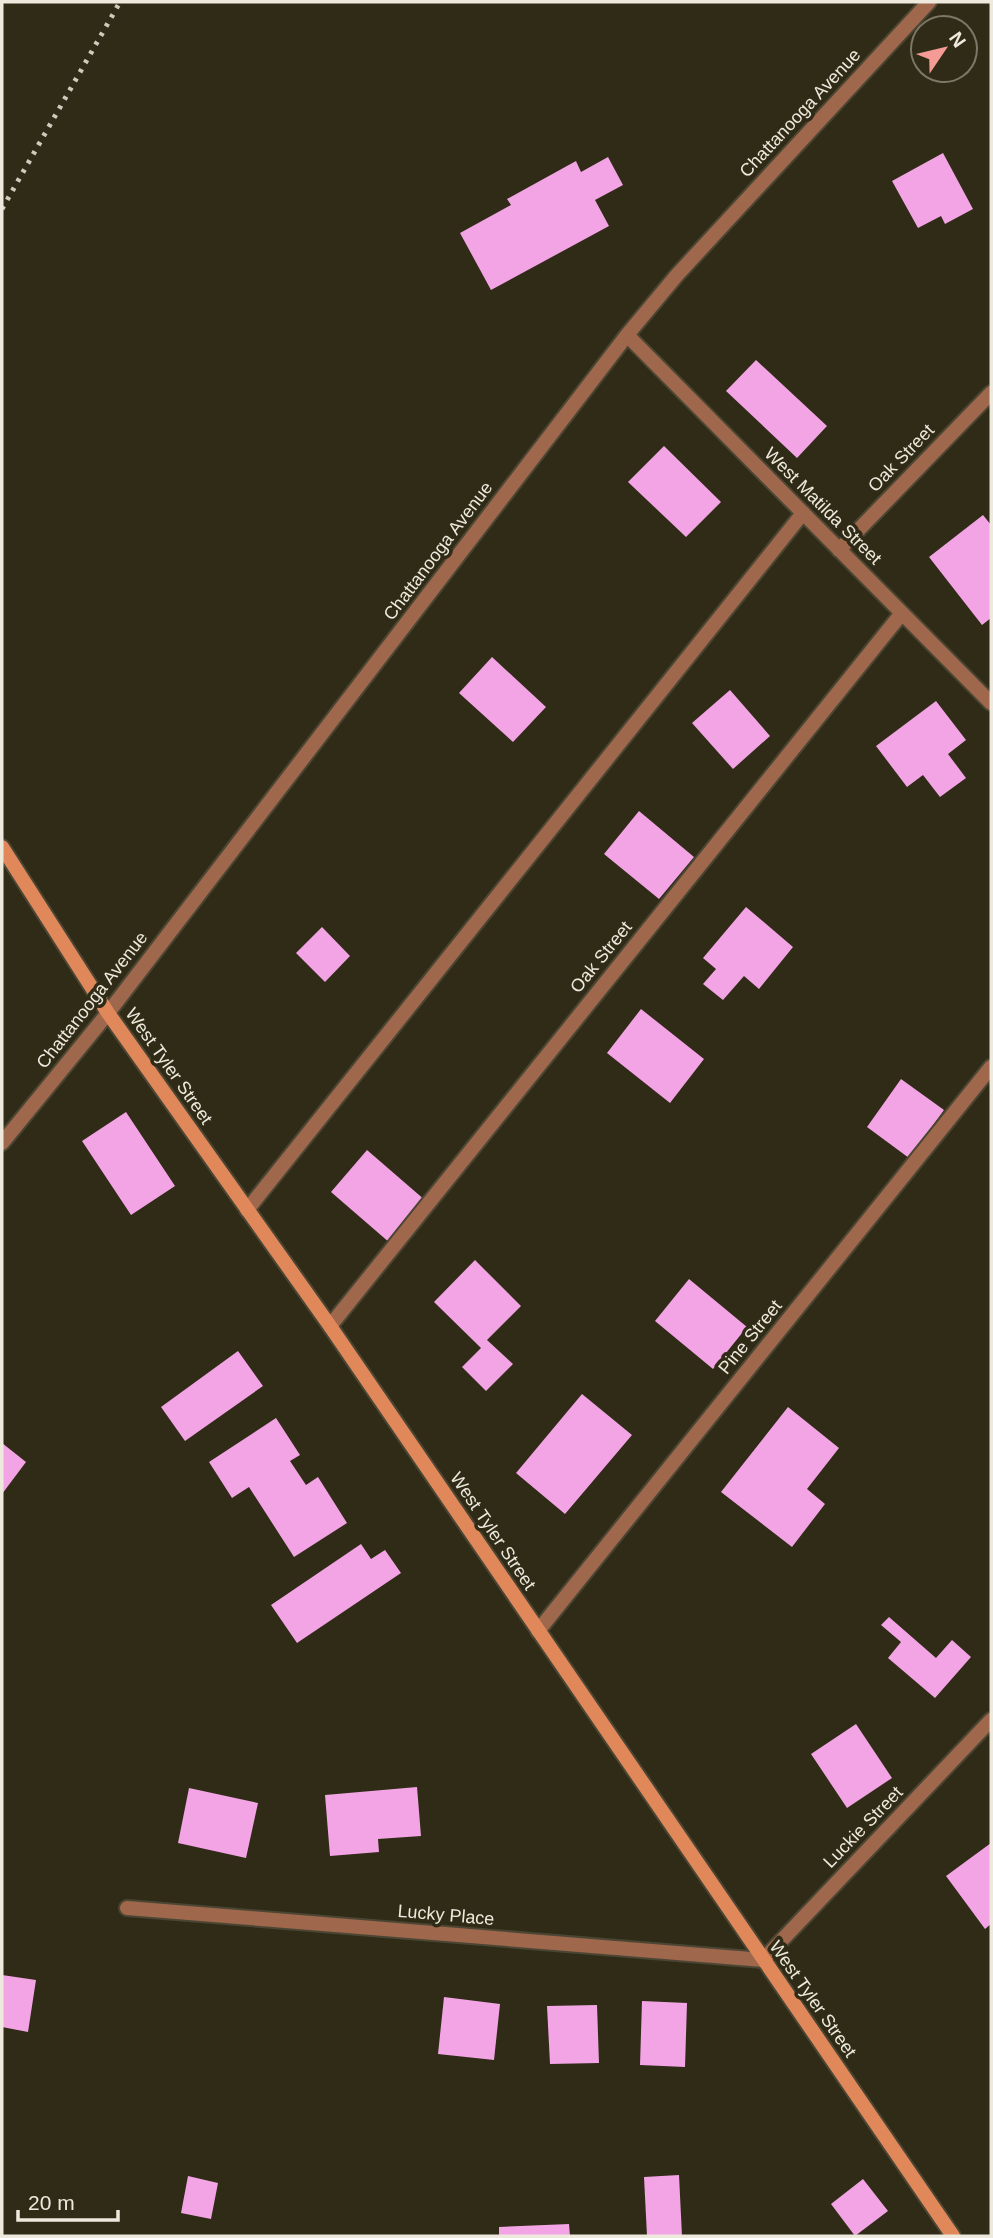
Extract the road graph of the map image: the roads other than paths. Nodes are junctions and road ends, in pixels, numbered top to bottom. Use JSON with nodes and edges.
{"nodes":[{"id":1,"x":929,"y":2,"type":"edge"},
{"id":2,"x":627,"y":335,"type":"junction"},
{"id":3,"x":991,"y":393,"type":"edge"},
{"id":4,"x":803,"y":513,"type":"junction"},
{"id":5,"x":839,"y":550,"type":"junction"},
{"id":6,"x":902,"y":613,"type":"junction"},
{"id":7,"x":991,"y":703,"type":"edge"},
{"id":8,"x":2,"y":848,"type":"edge"},
{"id":9,"x":108,"y":1013,"type":"junction"},
{"id":10,"x":991,"y":1068,"type":"edge"},
{"id":11,"x":2,"y":1143,"type":"edge"},
{"id":12,"x":247,"y":1210,"type":"junction"},
{"id":13,"x":330,"y":1326,"type":"junction"},
{"id":14,"x":538,"y":1631,"type":"junction"},
{"id":15,"x":991,"y":1720,"type":"edge"},
{"id":16,"x":127,"y":1908,"type":"dead end"},
{"id":17,"x":763,"y":1960,"type":"junction"},
{"id":18,"x":953,"y":2236,"type":"edge"}],
"edges":[{"from":1,"to":2,"type":"street","name":"Chattanooga Avenue"},
{"from":2,"to":4,"type":"street","name":"West Matilda Street"},
{"from":2,"to":9,"type":"street","name":"Chattanooga Avenue"},
{"from":3,"to":5,"type":"street","name":"Oak Street"},
{"from":4,"to":5,"type":"street","name":"West Matilda Street"},
{"from":4,"to":12,"type":"street"},
{"from":5,"to":6,"type":"street","name":"West Matilda Street"},
{"from":6,"to":7,"type":"street","name":"West Matilda Street"},
{"from":6,"to":13,"type":"street","name":"Oak Street"},
{"from":8,"to":9,"type":"street","name":"West Tyler Street"},
{"from":9,"to":11,"type":"street","name":"Chattanooga Avenue"},
{"from":9,"to":12,"type":"street","name":"West Tyler Street"},
{"from":10,"to":14,"type":"street","name":"Pine Street"},
{"from":12,"to":13,"type":"street","name":"West Tyler Street"},
{"from":13,"to":14,"type":"street","name":"West Tyler Street"},
{"from":14,"to":17,"type":"street","name":"West Tyler Street"},
{"from":15,"to":17,"type":"street","name":"Luckie Street"},
{"from":16,"to":17,"type":"street","name":"Lucky Place"},
{"from":17,"to":18,"type":"street","name":"West Tyler Street"}]}
